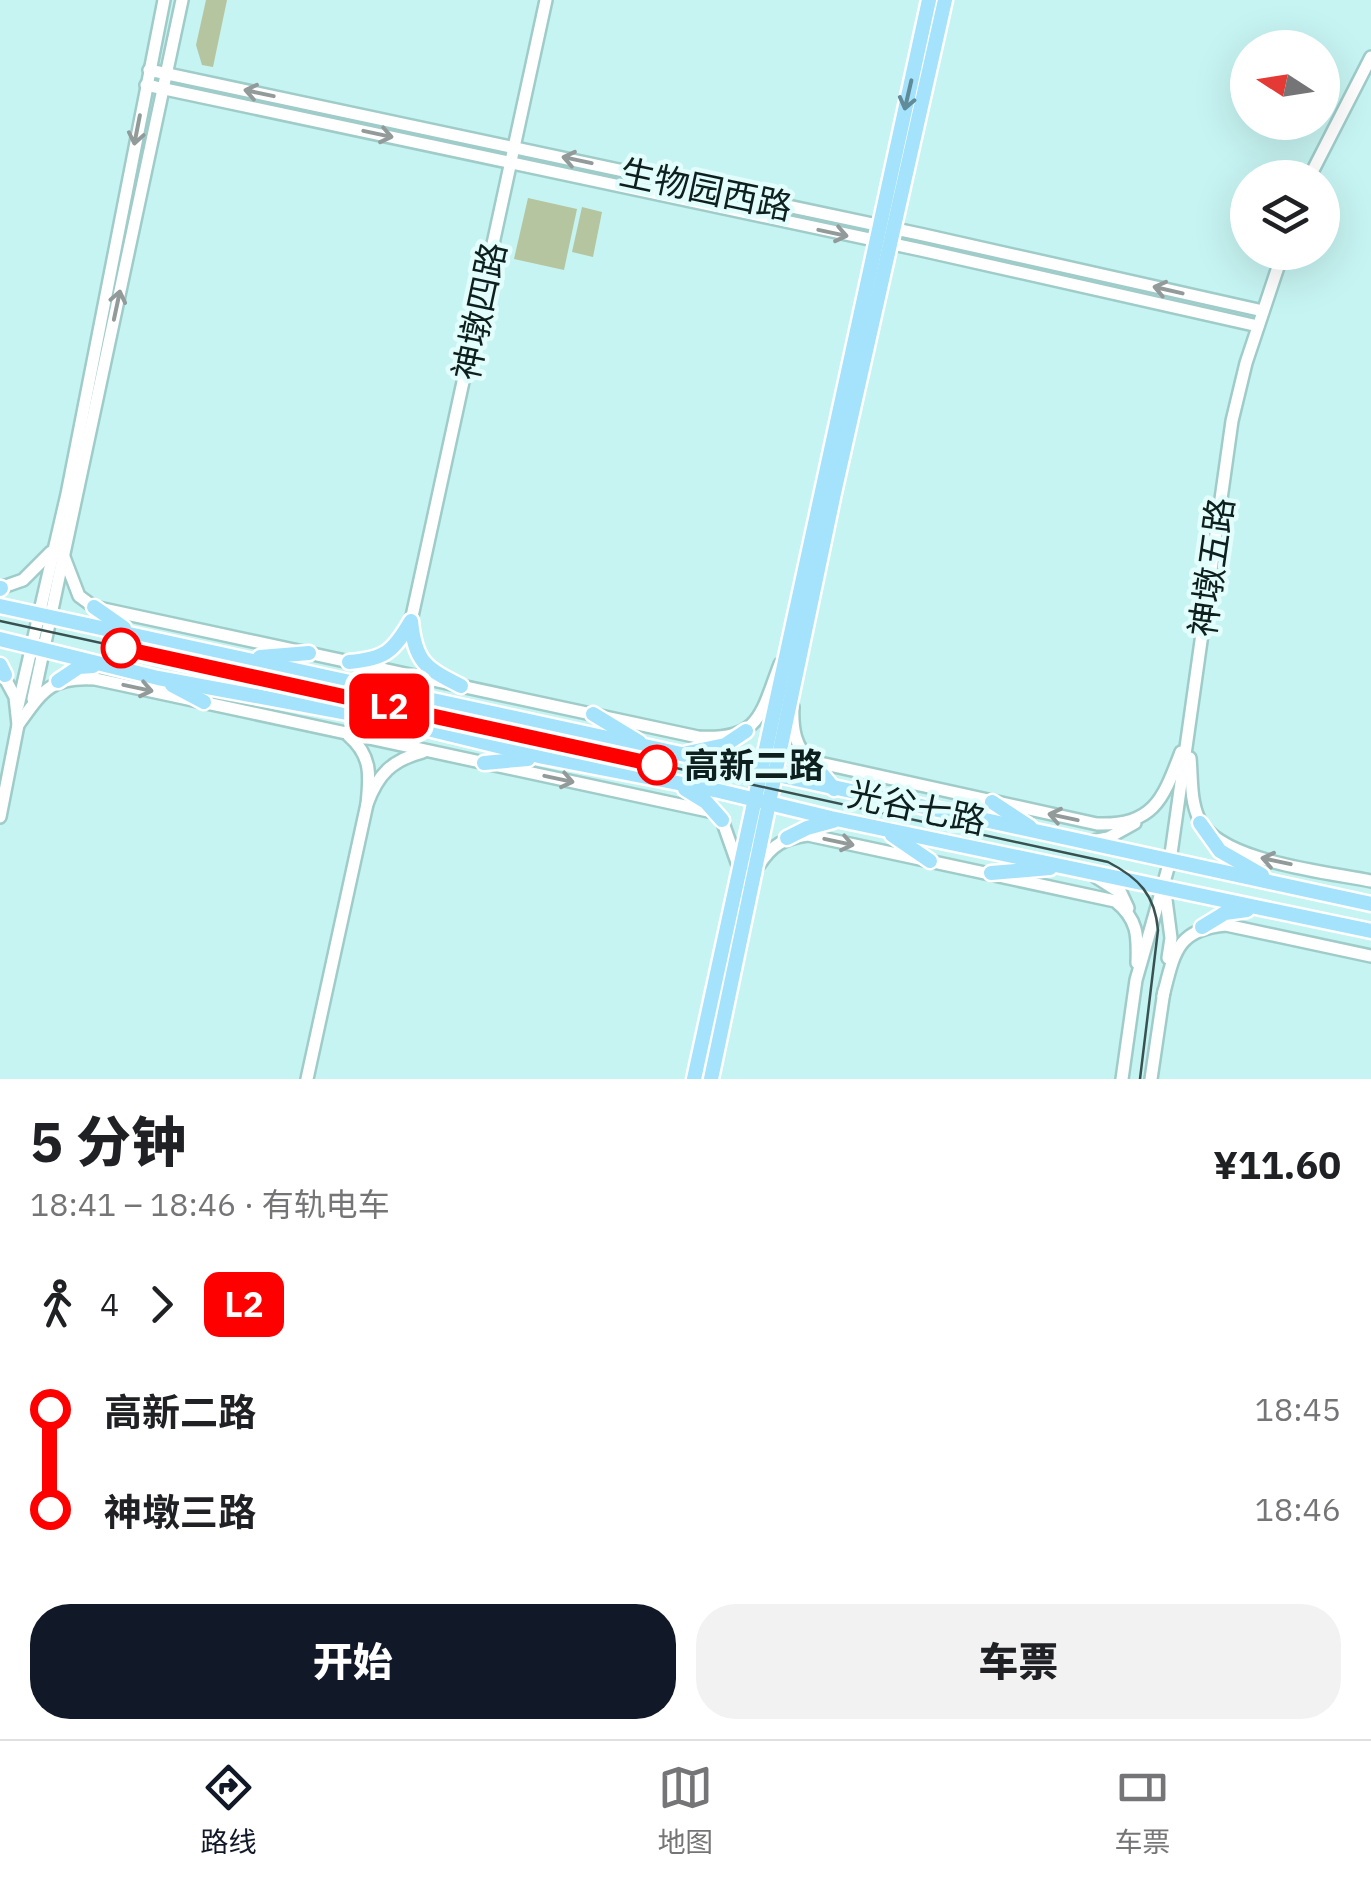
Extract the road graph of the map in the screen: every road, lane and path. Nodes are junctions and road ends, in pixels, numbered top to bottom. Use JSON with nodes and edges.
{"nodes":[{"id":1,"x":164,"y":0,"type":"edge"},
{"id":2,"x":182,"y":0,"type":"edge"},
{"id":3,"x":546,"y":0,"type":"edge"},
{"id":4,"x":929,"y":0,"type":"edge"},
{"id":5,"x":945,"y":0,"type":"edge"},
{"id":6,"x":1371,"y":57,"type":"edge"},
{"id":7,"x":150,"y":70,"type":"junction"},
{"id":8,"x":166,"y":73,"type":"junction"},
{"id":9,"x":146,"y":85,"type":"junction"},
{"id":10,"x":163,"y":88,"type":"junction"},
{"id":11,"x":514,"y":147,"type":"junction"},
{"id":12,"x":1319,"y":160,"type":"edge"},
{"id":13,"x":512,"y":162,"type":"junction"},
{"id":14,"x":885,"y":235,"type":"junction"},
{"id":15,"x":1277,"y":270,"type":"edge"},
{"id":16,"x":1263,"y":311,"type":"junction"},
{"id":17,"x":1258,"y":326,"type":"junction"},
{"id":18,"x":59,"y":553,"type":"junction"},
{"id":19,"x":0,"y":588,"type":"edge"},
{"id":20,"x":0,"y":606,"type":"edge"},
{"id":21,"x":94,"y":607,"type":"junction"},
{"id":22,"x":45,"y":616,"type":"junction"},
{"id":23,"x":797,"y":618,"type":"junction"},
{"id":24,"x":411,"y":621,"type":"junction"},
{"id":25,"x":142,"y":638,"type":"junction"},
{"id":26,"x":0,"y":639,"type":"edge"},
{"id":27,"x":39,"y":648,"type":"junction"},
{"id":28,"x":309,"y":653,"type":"junction"},
{"id":29,"x":242,"y":659,"type":"junction"},
{"id":30,"x":349,"y":662,"type":"junction"},
{"id":31,"x":102,"y":665,"type":"junction"},
{"id":32,"x":2,"y":670,"type":"edge"},
{"id":33,"x":158,"y":678,"type":"junction"},
{"id":34,"x":796,"y":680,"type":"junction"},
{"id":35,"x":58,"y":681,"type":"junction"},
{"id":36,"x":461,"y":686,"type":"junction"},
{"id":37,"x":204,"y":702,"type":"junction"},
{"id":38,"x":30,"y":708,"type":"junction"},
{"id":39,"x":16,"y":711,"type":"junction"},
{"id":40,"x":592,"y":714,"type":"junction"},
{"id":41,"x":18,"y":726,"type":"junction"},
{"id":42,"x":746,"y":731,"type":"junction"},
{"id":43,"x":1188,"y":732,"type":"junction"},
{"id":44,"x":346,"y":733,"type":"junction"},
{"id":45,"x":648,"y":748,"type":"junction"},
{"id":46,"x":428,"y":750,"type":"junction"},
{"id":47,"x":678,"y":755,"type":"junction"},
{"id":48,"x":543,"y":757,"type":"junction"},
{"id":49,"x":811,"y":761,"type":"junction"},
{"id":50,"x":484,"y":763,"type":"junction"},
{"id":51,"x":768,"y":775,"type":"junction"},
{"id":52,"x":670,"y":783,"type":"junction"},
{"id":53,"x":835,"y":790,"type":"junction"},
{"id":54,"x":754,"y":800,"type":"junction"},
{"id":55,"x":992,"y":802,"type":"junction"},
{"id":56,"x":367,"y":804,"type":"junction"},
{"id":57,"x":770,"y":804,"type":"junction"},
{"id":58,"x":1146,"y":815,"type":"junction"},
{"id":59,"x":0,"y":817,"type":"edge"},
{"id":60,"x":722,"y":820,"type":"junction"},
{"id":61,"x":846,"y":821,"type":"junction"},
{"id":62,"x":1200,"y":823,"type":"junction"},
{"id":63,"x":882,"y":829,"type":"junction"},
{"id":64,"x":1039,"y":833,"type":"junction"},
{"id":65,"x":787,"y":838,"type":"junction"},
{"id":66,"x":1082,"y":842,"type":"junction"},
{"id":67,"x":930,"y":860,"type":"junction"},
{"id":68,"x":1170,"y":861,"type":"junction"},
{"id":69,"x":1064,"y":867,"type":"junction"},
{"id":70,"x":739,"y":868,"type":"junction"},
{"id":71,"x":756,"y":868,"type":"junction"},
{"id":72,"x":1083,"y":871,"type":"junction"},
{"id":73,"x":991,"y":874,"type":"junction"},
{"id":74,"x":1371,"y":881,"type":"edge"},
{"id":75,"x":1281,"y":884,"type":"junction"},
{"id":76,"x":1164,"y":888,"type":"junction"},
{"id":77,"x":1368,"y":903,"type":"edge"},
{"id":78,"x":1260,"y":908,"type":"junction"},
{"id":79,"x":1129,"y":912,"type":"junction"},
{"id":80,"x":1202,"y":926,"type":"junction"},
{"id":81,"x":1365,"y":930,"type":"edge"},
{"id":82,"x":1371,"y":956,"type":"edge"},
{"id":83,"x":1136,"y":980,"type":"junction"},
{"id":84,"x":1163,"y":996,"type":"junction"},
{"id":85,"x":308,"y":1079,"type":"edge"},
{"id":86,"x":694,"y":1079,"type":"edge"},
{"id":87,"x":711,"y":1079,"type":"edge"},
{"id":88,"x":1122,"y":1079,"type":"edge"},
{"id":89,"x":1151,"y":1079,"type":"edge"}],
"edges":[{"from":1,"to":7,"type":"street"},
{"from":2,"to":8,"type":"street"},
{"from":3,"to":11,"type":"street","name":"神墩四路"},
{"from":4,"to":14,"type":"main road","one_way":true},
{"from":5,"to":14,"type":"main road"},
{"from":6,"to":12,"type":"street"},
{"from":7,"to":8,"type":"street","name":"生物园西路"},
{"from":7,"to":9,"type":"street"},
{"from":8,"to":10,"type":"street"},
{"from":11,"to":8,"type":"street","name":"生物园西路","one_way":true},
{"from":9,"to":10,"type":"street","name":"生物园西路"},
{"from":9,"to":18,"type":"street","one_way":true},
{"from":10,"to":13,"type":"street","name":"生物园西路","one_way":true},
{"from":18,"to":10,"type":"street","one_way":true},
{"from":11,"to":13,"type":"street","name":"神墩四路"},
{"from":14,"to":11,"type":"street","name":"生物园西路","one_way":true},
{"from":13,"to":14,"type":"street","name":"生物园西路","one_way":true},
{"from":13,"to":24,"type":"street","name":"神墩四路"},
{"from":16,"to":14,"type":"street","name":"生物园西路","one_way":true},
{"from":14,"to":17,"type":"street","name":"生物园西路"},
{"from":14,"to":23,"type":"main road"},
{"from":14,"to":34,"type":"main road"},
{"from":15,"to":16,"type":"street","name":"神墩五路"},
{"from":16,"to":17,"type":"street","name":"神墩五路"},
{"from":17,"to":43,"type":"street","name":"神墩五路"},
{"from":18,"to":19,"type":"street"},
{"from":18,"to":21,"type":"street"},
{"from":18,"to":22,"type":"street"},
{"from":20,"to":22,"type":"main road","name":"光谷七路"},
{"from":21,"to":25,"type":"main road"},
{"from":21,"to":28,"type":"street"},
{"from":22,"to":25,"type":"main road","name":"光谷七路"},
{"from":22,"to":27,"type":"street"},
{"from":23,"to":42,"type":"street"},
{"from":23,"to":51,"type":"main road"},
{"from":24,"to":30,"type":"main road"},
{"from":24,"to":36,"type":"main road"},
{"from":25,"to":29,"type":"main road","name":"光谷七路"},
{"from":26,"to":27,"type":"main road","name":"光谷七路"},
{"from":27,"to":31,"type":"main road","name":"光谷七路"},
{"from":27,"to":38,"type":"street"},
{"from":27,"to":39,"type":"street"},
{"from":28,"to":29,"type":"main road"},
{"from":28,"to":30,"type":"street"},
{"from":29,"to":45,"type":"main road","name":"光谷七路"},
{"from":30,"to":36,"type":"street"},
{"from":31,"to":33,"type":"main road","name":"光谷七路"},
{"from":31,"to":35,"type":"main road"},
{"from":32,"to":39,"type":"street"},
{"from":33,"to":37,"type":"main road"},
{"from":33,"to":48,"type":"main road","name":"光谷七路"},
{"from":34,"to":49,"type":"street"},
{"from":34,"to":51,"type":"main road"},
{"from":35,"to":37,"type":"street","one_way":true},
{"from":35,"to":38,"type":"street"},
{"from":36,"to":40,"type":"street"},
{"from":37,"to":44,"type":"street"},
{"from":38,"to":41,"type":"street"},
{"from":39,"to":41,"type":"street"},
{"from":40,"to":42,"type":"street"},
{"from":40,"to":45,"type":"main road"},
{"from":41,"to":59,"type":"street"},
{"from":42,"to":47,"type":"main road"},
{"from":43,"to":58,"type":"street"},
{"from":43,"to":62,"type":"street"},
{"from":43,"to":68,"type":"street","name":"神墩五路"},
{"from":44,"to":46,"type":"street"},
{"from":44,"to":56,"type":"street"},
{"from":45,"to":47,"type":"main road","name":"光谷七路"},
{"from":46,"to":50,"type":"street"},
{"from":46,"to":56,"type":"street"},
{"from":47,"to":51,"type":"main road","name":"光谷七路"},
{"from":48,"to":50,"type":"main road"},
{"from":48,"to":52,"type":"main road","name":"光谷七路"},
{"from":49,"to":53,"type":"main road"},
{"from":49,"to":55,"type":"street"},
{"from":50,"to":60,"type":"street","one_way":true},
{"from":51,"to":53,"type":"main road","name":"光谷七路"},
{"from":51,"to":54,"type":"main road"},
{"from":51,"to":57,"type":"main road"},
{"from":52,"to":54,"type":"main road","name":"光谷七路"},
{"from":52,"to":60,"type":"main road"},
{"from":53,"to":64,"type":"main road","name":"光谷七路"},
{"from":54,"to":57,"type":"main road","name":"光谷七路"},
{"from":54,"to":70,"type":"main road"},
{"from":58,"to":55,"type":"street","one_way":true},
{"from":55,"to":64,"type":"main road"},
{"from":56,"to":85,"type":"street"},
{"from":57,"to":61,"type":"main road","name":"光谷七路"},
{"from":57,"to":71,"type":"main road"},
{"from":58,"to":66,"type":"street"},
{"from":60,"to":70,"type":"street"},
{"from":61,"to":63,"type":"main road","name":"光谷七路"},
{"from":61,"to":65,"type":"main road"},
{"from":74,"to":62,"type":"street","one_way":true},
{"from":62,"to":75,"type":"main road"},
{"from":63,"to":67,"type":"main road"},
{"from":63,"to":69,"type":"main road","name":"光谷七路"},
{"from":64,"to":66,"type":"main road","name":"光谷七路"},
{"from":65,"to":67,"type":"street","one_way":true},
{"from":65,"to":71,"type":"street"},
{"from":66,"to":68,"type":"main road","name":"光谷七路"},
{"from":67,"to":73,"type":"street"},
{"from":68,"to":75,"type":"main road","name":"光谷七路"},
{"from":68,"to":76,"type":"street","name":"神墩五路"},
{"from":69,"to":72,"type":"main road","name":"光谷七路"},
{"from":69,"to":73,"type":"main road"},
{"from":70,"to":86,"type":"main road"},
{"from":71,"to":87,"type":"main road"},
{"from":72,"to":76,"type":"main road","name":"光谷七路"},
{"from":72,"to":79,"type":"street"},
{"from":73,"to":79,"type":"street"},
{"from":75,"to":77,"type":"main road","name":"光谷七路"},
{"from":76,"to":78,"type":"main road","name":"光谷七路"},
{"from":76,"to":83,"type":"street","name":"神墩五路"},
{"from":76,"to":84,"type":"street","name":"神墩五路"},
{"from":78,"to":80,"type":"main road"},
{"from":78,"to":81,"type":"main road","name":"光谷七路"},
{"from":79,"to":83,"type":"street"},
{"from":80,"to":82,"type":"street"},
{"from":80,"to":84,"type":"street"},
{"from":83,"to":88,"type":"street","name":"神墩五路"},
{"from":84,"to":89,"type":"street","name":"神墩五路"}]}
